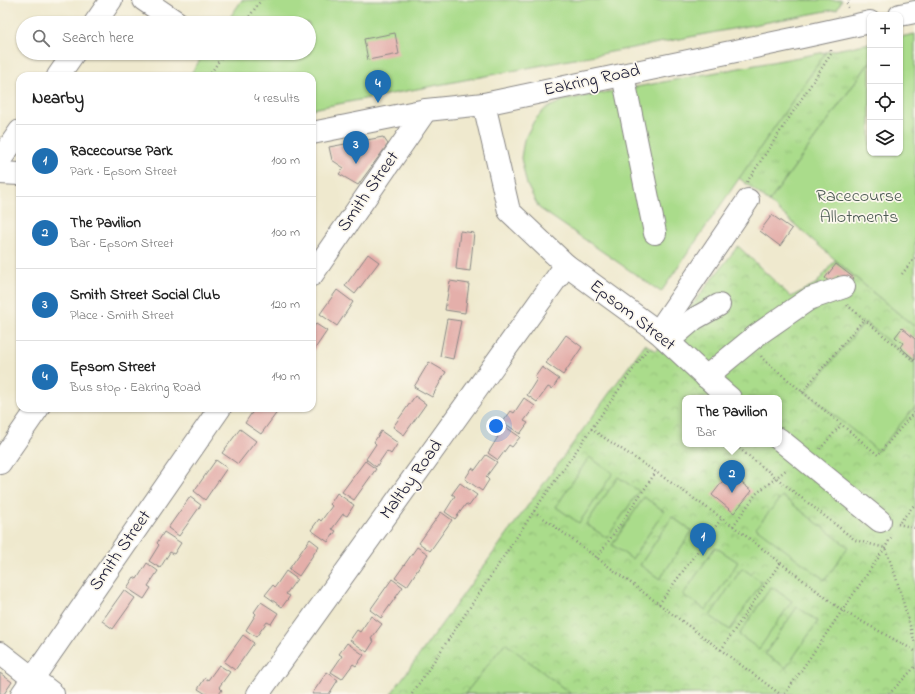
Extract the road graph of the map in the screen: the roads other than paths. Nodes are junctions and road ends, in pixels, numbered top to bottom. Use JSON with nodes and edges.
{"nodes":[{"id":1,"x":111,"y":0,"type":"edge"},
{"id":2,"x":144,"y":0,"type":"edge"},
{"id":3,"x":915,"y":12,"type":"edge"},
{"id":4,"x":903,"y":14,"type":"edge"},
{"id":5,"x":100,"y":16,"type":"edge"},
{"id":6,"x":168,"y":16,"type":"edge"},
{"id":7,"x":867,"y":23,"type":"edge"},
{"id":8,"x":69,"y":60,"type":"edge"},
{"id":9,"x":61,"y":72,"type":"edge"},
{"id":10,"x":623,"y":75,"type":"junction"},
{"id":11,"x":484,"y":104,"type":"junction"},
{"id":12,"x":426,"y":110,"type":"junction"},
{"id":13,"x":316,"y":132,"type":"edge"},
{"id":14,"x":16,"y":137,"type":"edge"},
{"id":15,"x":0,"y":160,"type":"edge"},
{"id":16,"x":0,"y":173,"type":"edge"},
{"id":17,"x":16,"y":174,"type":"edge"},
{"id":18,"x":748,"y":200,"type":"road end"},
{"id":19,"x":655,"y":232,"type":"dead end"},
{"id":20,"x":566,"y":265,"type":"junction"},
{"id":21,"x":316,"y":269,"type":"edge"},
{"id":22,"x":844,"y":287,"type":"dead end"},
{"id":23,"x":719,"y":305,"type":"dead end"},
{"id":24,"x":663,"y":337,"type":"junction"},
{"id":25,"x":706,"y":377,"type":"junction"},
{"id":26,"x":727,"y":395,"type":"edge"},
{"id":27,"x":35,"y":412,"type":"edge"},
{"id":28,"x":217,"y":412,"type":"edge"},
{"id":29,"x":782,"y":441,"type":"edge"},
{"id":30,"x":0,"y":463,"type":"edge"},
{"id":31,"x":891,"y":528,"type":"road end"},
{"id":32,"x":0,"y":653,"type":"edge"},
{"id":33,"x":28,"y":686,"type":"edge"},
{"id":34,"x":53,"y":694,"type":"edge"},
{"id":35,"x":258,"y":694,"type":"edge"}],
"edges":[{"from":1,"to":5,"type":"street"},
{"from":2,"to":6,"type":"street"},
{"from":3,"to":4,"type":"street"},
{"from":7,"to":10,"type":"street","name":"Eakring Road"},
{"from":8,"to":9,"type":"street"},
{"from":10,"to":11,"type":"street","name":"Eakring Road"},
{"from":10,"to":19,"type":"street"},
{"from":11,"to":12,"type":"street","name":"Eakring Road"},
{"from":11,"to":20,"type":"street","name":"Epsom Street"},
{"from":12,"to":13,"type":"street","name":"Eakring Road"},
{"from":12,"to":21,"type":"street","name":"Smith Street"},
{"from":14,"to":15,"type":"street"},
{"from":16,"to":17,"type":"street"},
{"from":18,"to":24,"type":"street"},
{"from":20,"to":24,"type":"street","name":"Epsom Street"},
{"from":20,"to":35,"type":"street","name":"Maltby Road"},
{"from":22,"to":25,"type":"street"},
{"from":23,"to":24,"type":"street"},
{"from":24,"to":25,"type":"street","name":"Epsom Street"},
{"from":25,"to":26,"type":"street","name":"Epsom Street"},
{"from":27,"to":30,"type":"street"},
{"from":28,"to":33,"type":"street","name":"Smith Street"},
{"from":29,"to":31,"type":"street"},
{"from":32,"to":33,"type":"street"},
{"from":33,"to":34,"type":"street"}]}
